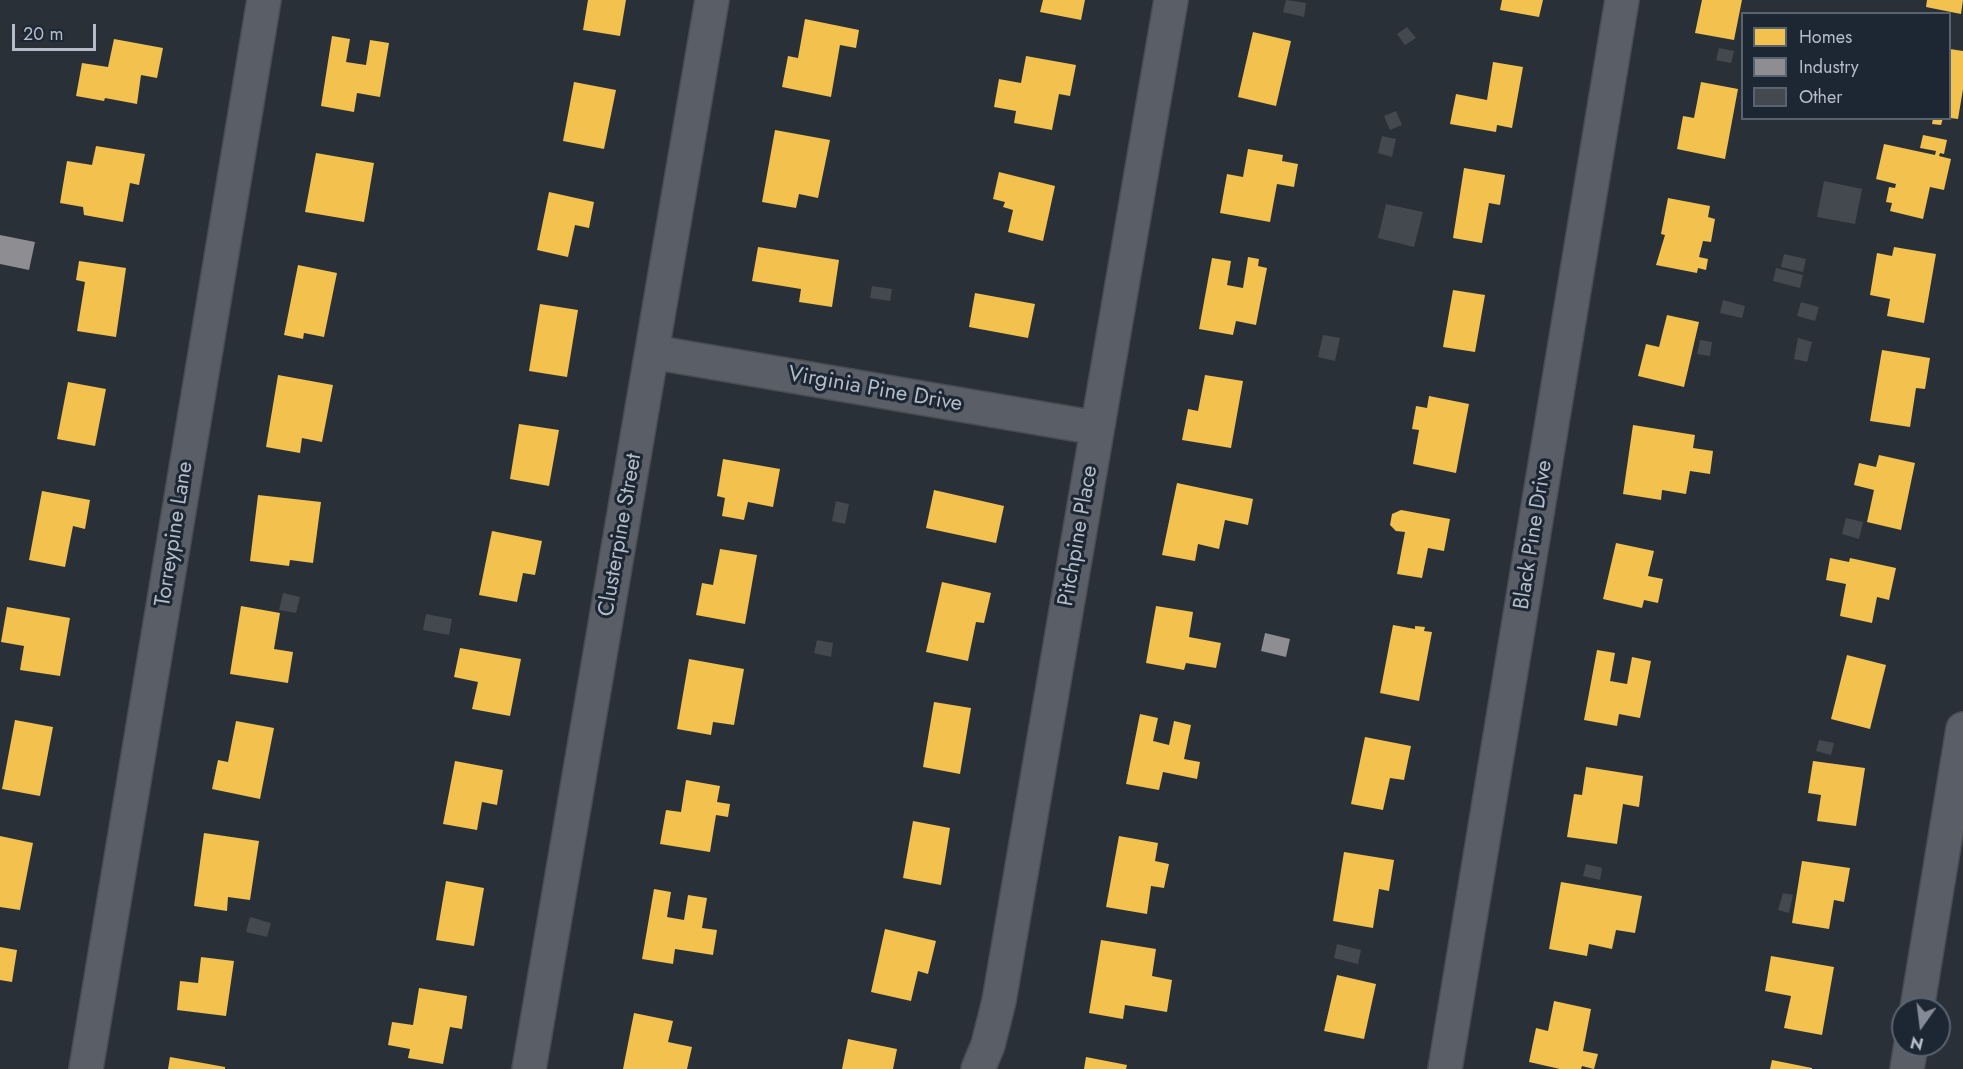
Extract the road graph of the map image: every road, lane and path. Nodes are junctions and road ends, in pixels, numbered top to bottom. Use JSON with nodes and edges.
{"nodes":[{"id":1,"x":264,"y":0,"type":"edge"},
{"id":2,"x":712,"y":0,"type":"edge"},
{"id":3,"x":1171,"y":0,"type":"edge"},
{"id":4,"x":1622,"y":0,"type":"edge"},
{"id":5,"x":652,"y":352,"type":"junction"},
{"id":6,"x":1097,"y":428,"type":"junction"},
{"id":7,"x":1963,"y":729,"type":"edge"},
{"id":8,"x":1919,"y":997,"type":"edge"},
{"id":9,"x":86,"y":1069,"type":"edge"},
{"id":10,"x":530,"y":1069,"type":"edge"},
{"id":11,"x":978,"y":1069,"type":"edge"},
{"id":12,"x":1444,"y":1069,"type":"edge"}],
"edges":[{"from":1,"to":9,"type":"street","name":"Torreypine Lane"},
{"from":2,"to":5,"type":"street","name":"Clusterpine Street"},
{"from":3,"to":6,"type":"street","name":"Pitchpine Place"},
{"from":4,"to":12,"type":"street","name":"Black Pine Drive"},
{"from":5,"to":6,"type":"street","name":"Virginia Pine Drive"},
{"from":5,"to":10,"type":"street","name":"Clusterpine Street"},
{"from":6,"to":11,"type":"street","name":"Pitchpine Place"},
{"from":7,"to":8,"type":"street"}]}
